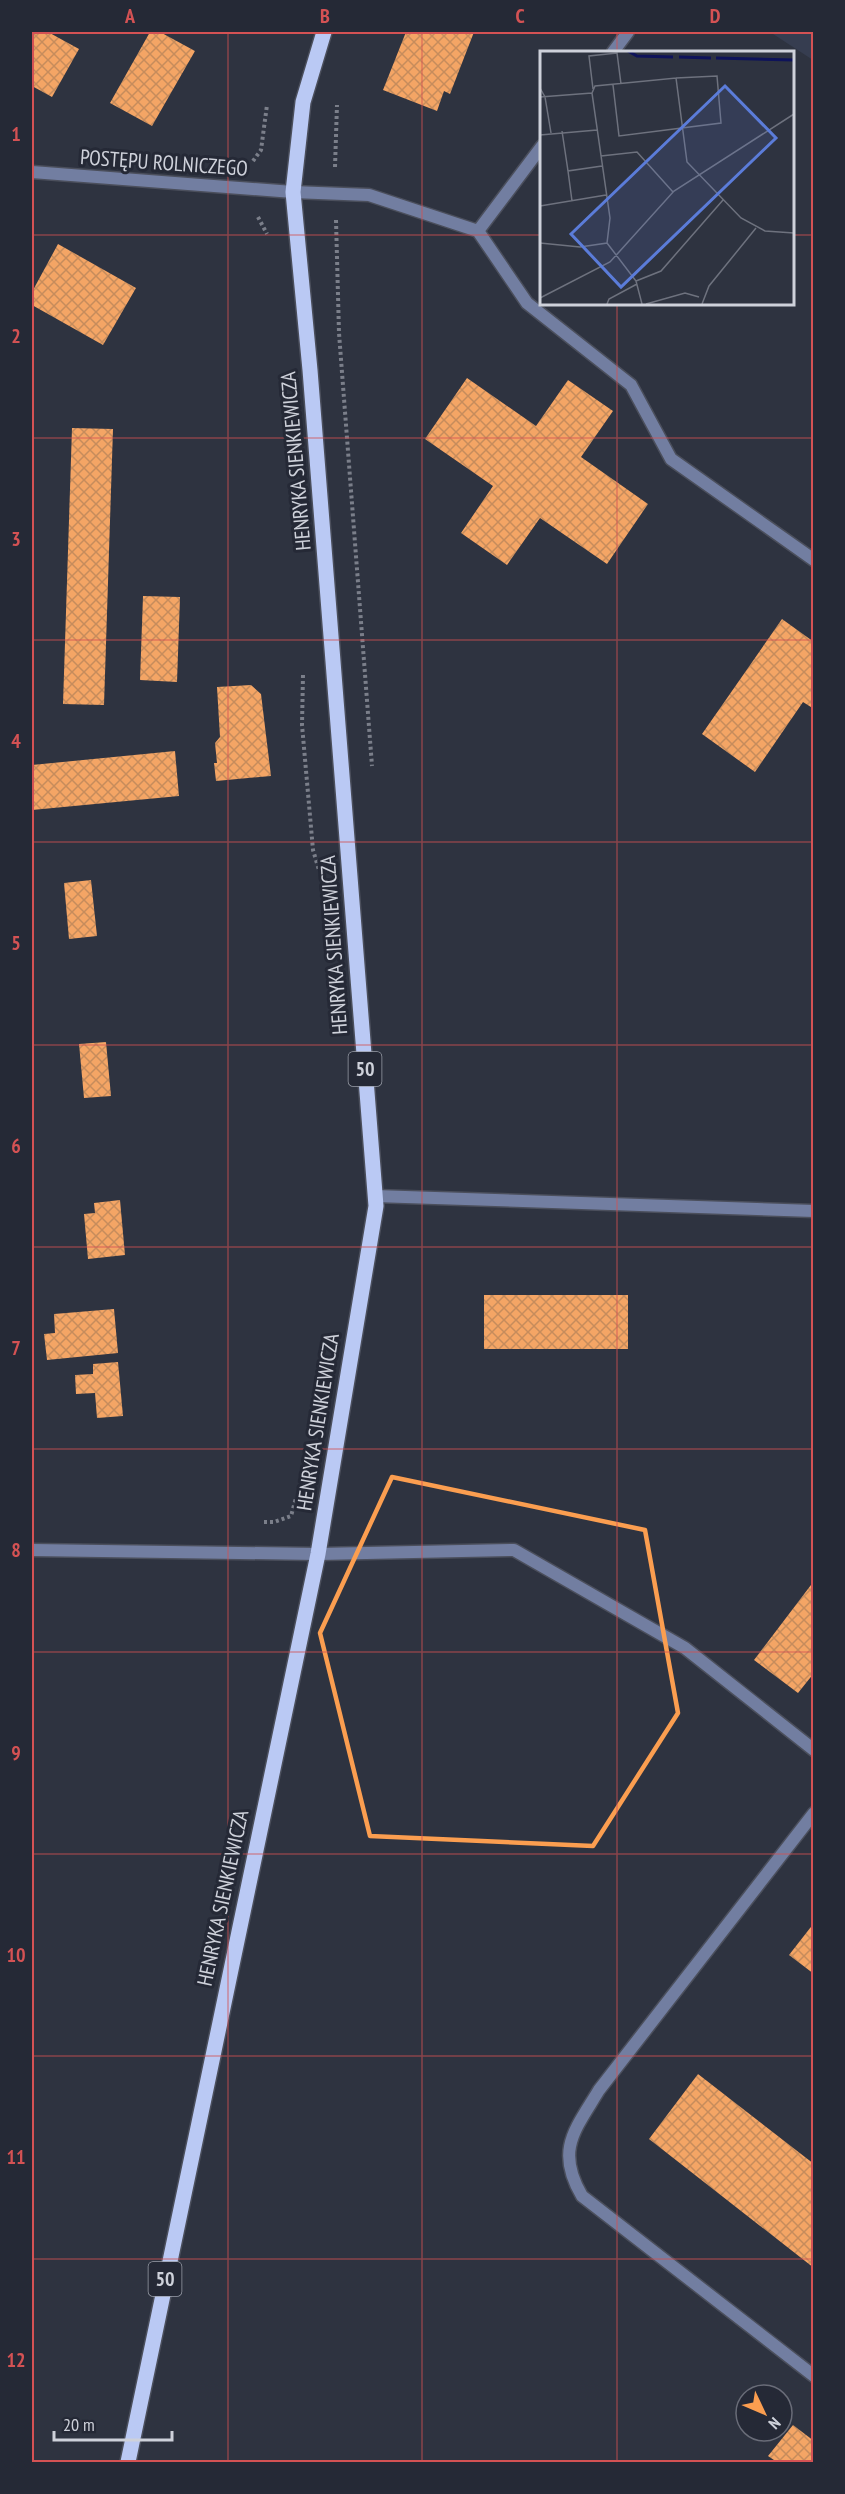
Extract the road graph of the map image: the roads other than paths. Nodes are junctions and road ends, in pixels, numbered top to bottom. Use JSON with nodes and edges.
{"nodes":[{"id":1,"x":324,"y":32,"type":"edge"},
{"id":2,"x":628,"y":32,"type":"edge"},
{"id":3,"x":614,"y":51,"type":"edge"},
{"id":4,"x":540,"y":149,"type":"edge"},
{"id":5,"x":32,"y":172,"type":"edge"},
{"id":6,"x":293,"y":192,"type":"junction"},
{"id":7,"x":478,"y":231,"type":"junction"},
{"id":8,"x":813,"y":560,"type":"edge"},
{"id":9,"x":375,"y":1196,"type":"junction"},
{"id":10,"x":813,"y":1211,"type":"edge"},
{"id":11,"x":32,"y":1550,"type":"edge"},
{"id":12,"x":318,"y":1554,"type":"junction"},
{"id":13,"x":813,"y":1750,"type":"edge"},
{"id":14,"x":813,"y":1813,"type":"edge"},
{"id":15,"x":813,"y":2376,"type":"edge"},
{"id":16,"x":128,"y":2463,"type":"edge"}],
"edges":[{"from":1,"to":6,"type":"main road","name":"HENRYKA SIENKIEWICZA","number":"50"},
{"from":2,"to":3,"type":"street"},
{"from":4,"to":7,"type":"street"},
{"from":5,"to":6,"type":"street","name":"POSTĘPU ROLNICZEGO"},
{"from":6,"to":7,"type":"street","name":"POSTĘPU ROLNICZEGO"},
{"from":6,"to":9,"type":"main road","name":"HENRYKA SIENKIEWICZA","number":"50"},
{"from":7,"to":8,"type":"street"},
{"from":9,"to":10,"type":"street"},
{"from":9,"to":12,"type":"main road","name":"HENRYKA SIENKIEWICZA","number":"50"},
{"from":11,"to":12,"type":"street"},
{"from":12,"to":13,"type":"street"},
{"from":12,"to":16,"type":"main road","name":"HENRYKA SIENKIEWICZA","number":"50"},
{"from":14,"to":15,"type":"street"}]}
